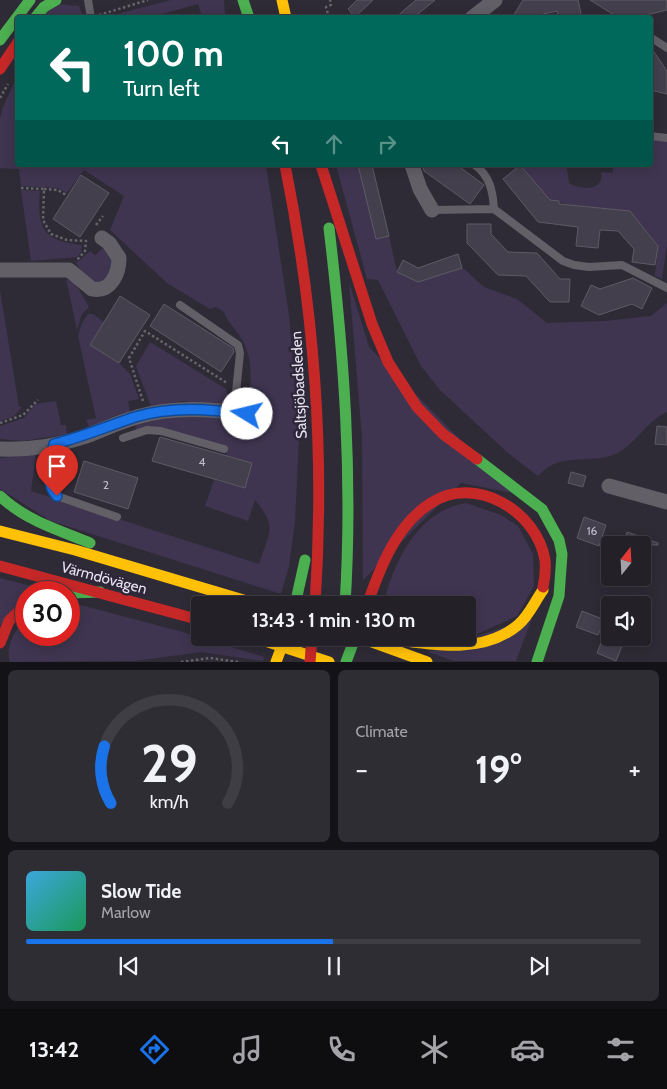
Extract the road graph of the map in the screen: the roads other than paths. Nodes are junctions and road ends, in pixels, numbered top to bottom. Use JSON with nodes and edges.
{"nodes":[{"id":1,"x":30,"y":0,"type":"edge"},
{"id":2,"x":56,"y":0,"type":"edge"},
{"id":3,"x":88,"y":0,"type":"edge"},
{"id":4,"x":282,"y":0,"type":"edge"},
{"id":5,"x":495,"y":0,"type":"edge"},
{"id":6,"x":247,"y":2,"type":"edge"},
{"id":7,"x":19,"y":15,"type":"edge"},
{"id":8,"x":37,"y":15,"type":"edge"},
{"id":9,"x":90,"y":15,"type":"edge"},
{"id":10,"x":249,"y":15,"type":"edge"},
{"id":11,"x":252,"y":15,"type":"edge"},
{"id":12,"x":285,"y":15,"type":"edge"},
{"id":13,"x":476,"y":15,"type":"edge"},
{"id":14,"x":15,"y":20,"type":"edge"},
{"id":15,"x":653,"y":39,"type":"edge"},
{"id":16,"x":0,"y":40,"type":"edge"},
{"id":17,"x":15,"y":46,"type":"edge"},
{"id":18,"x":667,"y":48,"type":"edge"},
{"id":19,"x":0,"y":69,"type":"edge"},
{"id":20,"x":653,"y":136,"type":"edge"},
{"id":21,"x":667,"y":138,"type":"edge"},
{"id":22,"x":285,"y":167,"type":"edge"},
{"id":23,"x":321,"y":167,"type":"edge"},
{"id":24,"x":322,"y":167,"type":"edge"},
{"id":25,"x":413,"y":167,"type":"edge"},
{"id":26,"x":478,"y":167,"type":"edge"},
{"id":27,"x":488,"y":167,"type":"edge"},
{"id":28,"x":483,"y":170,"type":"junction"},
{"id":29,"x":494,"y":209,"type":"junction"},
{"id":30,"x":432,"y":210,"type":"joint"},
{"id":31,"x":102,"y":238,"type":"dead end"},
{"id":32,"x":0,"y":270,"type":"edge"},
{"id":33,"x":667,"y":288,"type":"edge"},
{"id":34,"x":180,"y":305,"type":"dead end"},
{"id":35,"x":240,"y":413,"type":"joint"},
{"id":36,"x":123,"y":438,"type":"dead end"},
{"id":37,"x":54,"y":444,"type":"junction"},
{"id":38,"x":0,"y":449,"type":"edge"},
{"id":39,"x":224,"y":449,"type":"dead end"},
{"id":40,"x":318,"y":455,"type":"junction"},
{"id":41,"x":609,"y":486,"type":"dead end"},
{"id":42,"x":0,"y":496,"type":"edge"},
{"id":43,"x":667,"y":502,"type":"edge"},
{"id":44,"x":117,"y":517,"type":"dead end"},
{"id":45,"x":0,"y":531,"type":"edge"},
{"id":46,"x":0,"y":566,"type":"edge"},
{"id":47,"x":178,"y":580,"type":"junction"},
{"id":48,"x":543,"y":590,"type":"junction"},
{"id":49,"x":100,"y":592,"type":"junction"},
{"id":50,"x":80,"y":593,"type":"edge"},
{"id":51,"x":230,"y":596,"type":"edge"},
{"id":52,"x":297,"y":596,"type":"edge"},
{"id":53,"x":316,"y":596,"type":"edge"},
{"id":54,"x":346,"y":596,"type":"edge"},
{"id":55,"x":370,"y":596,"type":"edge"},
{"id":56,"x":15,"y":613,"type":"edge"},
{"id":57,"x":191,"y":617,"type":"edge"},
{"id":58,"x":534,"y":623,"type":"dead end"},
{"id":59,"x":550,"y":627,"type":"junction"},
{"id":60,"x":0,"y":643,"type":"edge"},
{"id":61,"x":476,"y":643,"type":"edge"},
{"id":62,"x":280,"y":646,"type":"edge"},
{"id":63,"x":282,"y":646,"type":"edge"},
{"id":64,"x":311,"y":646,"type":"edge"},
{"id":65,"x":342,"y":646,"type":"edge"},
{"id":66,"x":352,"y":646,"type":"edge"},
{"id":67,"x":383,"y":646,"type":"edge"},
{"id":68,"x":551,"y":652,"type":"dead end"},
{"id":69,"x":276,"y":662,"type":"edge"},
{"id":70,"x":310,"y":662,"type":"edge"},
{"id":71,"x":329,"y":662,"type":"edge"},
{"id":72,"x":341,"y":662,"type":"edge"},
{"id":73,"x":346,"y":662,"type":"edge"},
{"id":74,"x":427,"y":662,"type":"edge"},
{"id":75,"x":537,"y":662,"type":"edge"}],
"edges":[{"from":1,"to":7,"type":"main road"},
{"from":2,"to":8,"type":"main road"},
{"from":3,"to":9,"type":"lane"},
{"from":4,"to":12,"type":"main road"},
{"from":5,"to":13,"type":"street"},
{"from":6,"to":10,"type":"main road"},
{"from":6,"to":11,"type":"main road"},
{"from":14,"to":16,"type":"main road"},
{"from":15,"to":18,"type":"lane"},
{"from":17,"to":19,"type":"main road"},
{"from":20,"to":21,"type":"lane"},
{"from":22,"to":40,"type":"main road","name":"Saltsjöbadsleden"},
{"from":23,"to":54,"type":"main road"},
{"from":24,"to":59,"type":"main road"},
{"from":25,"to":30,"type":"street"},
{"from":26,"to":28,"type":"lane"},
{"from":27,"to":28,"type":"lane"},
{"from":28,"to":29,"type":"lane"},
{"from":29,"to":30,"type":"lane"},
{"from":29,"to":33,"type":"lane"},
{"from":31,"to":32,"type":"street"},
{"from":34,"to":35,"type":"lane"},
{"from":35,"to":37,"type":"street"},
{"from":36,"to":39,"type":"lane"},
{"from":37,"to":38,"type":"street"},
{"from":37,"to":44,"type":"lane"},
{"from":40,"to":52,"type":"main road"},
{"from":40,"to":53,"type":"main road","name":"Saltsjöbadsleden"},
{"from":41,"to":43,"type":"street"},
{"from":42,"to":47,"type":"main road","name":"Värmdövägen"},
{"from":45,"to":47,"type":"main road","name":"Värmdövägen"},
{"from":46,"to":49,"type":"main road","name":"Värmdövägen"},
{"from":47,"to":51,"type":"main road","name":"Värmdövägen"},
{"from":48,"to":55,"type":"main road"},
{"from":48,"to":58,"type":"main road"},
{"from":48,"to":61,"type":"main road"},
{"from":49,"to":50,"type":"main road"},
{"from":49,"to":57,"type":"main road","name":"Värmdövägen"},
{"from":56,"to":60,"type":"main road"},
{"from":59,"to":68,"type":"main road"},
{"from":59,"to":75,"type":"main road"},
{"from":62,"to":71,"type":"main road"},
{"from":63,"to":69,"type":"main road"},
{"from":64,"to":70,"type":"main road"},
{"from":65,"to":72,"type":"main road"},
{"from":66,"to":73,"type":"main road"},
{"from":67,"to":74,"type":"main road"}]}
